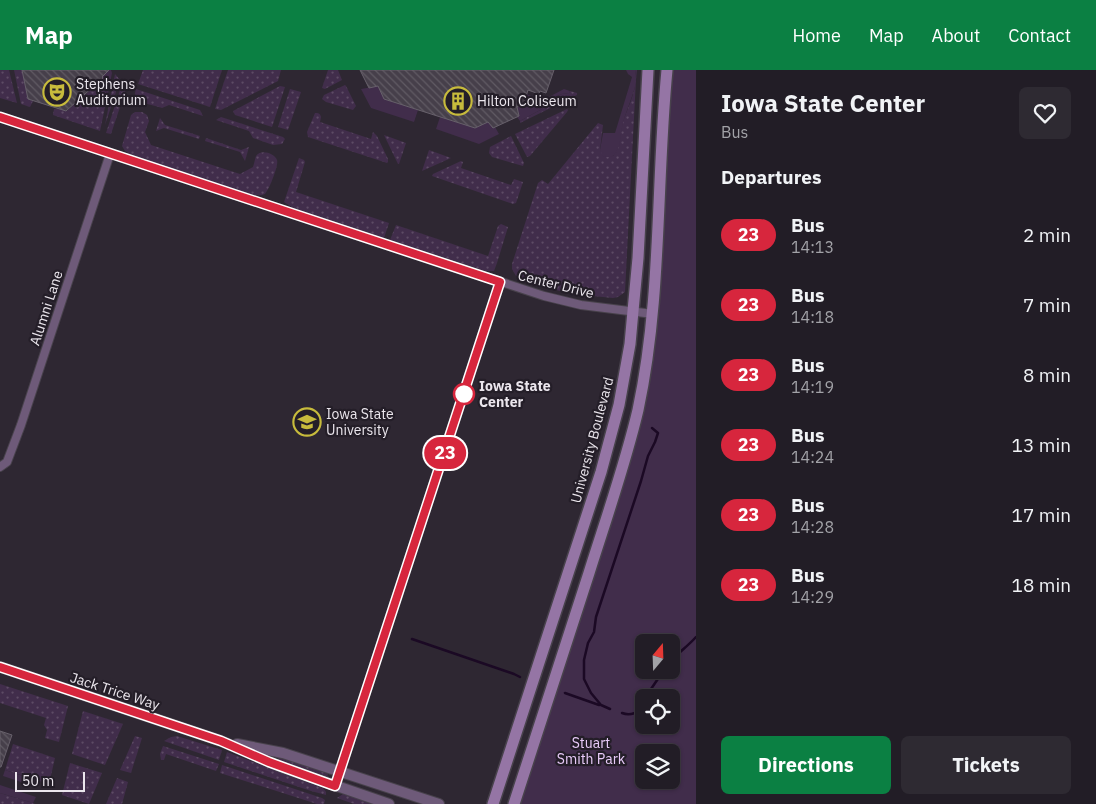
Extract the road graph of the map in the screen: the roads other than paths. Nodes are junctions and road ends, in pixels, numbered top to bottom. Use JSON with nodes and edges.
{"nodes":[{"id":1,"x":648,"y":70,"type":"edge"},
{"id":2,"x":667,"y":70,"type":"edge"},
{"id":3,"x":0,"y":117,"type":"edge"},
{"id":4,"x":110,"y":154,"type":"junction"},
{"id":5,"x":634,"y":312,"type":"junction"},
{"id":6,"x":653,"y":314,"type":"junction"},
{"id":7,"x":0,"y":468,"type":"edge"},
{"id":8,"x":0,"y":667,"type":"edge"},
{"id":9,"x":221,"y":741,"type":"junction"},
{"id":10,"x":389,"y":804,"type":"edge"},
{"id":11,"x":439,"y":804,"type":"edge"},
{"id":12,"x":493,"y":804,"type":"edge"},
{"id":13,"x":514,"y":804,"type":"edge"}],
"edges":[{"from":1,"to":5,"type":"main road","name":"University Boulevard"},
{"from":2,"to":6,"type":"main road"},
{"from":3,"to":4,"type":"street","name":"Center Drive"},
{"from":4,"to":5,"type":"street","name":"Center Drive"},
{"from":4,"to":7,"type":"street","name":"Alumni Lane"},
{"from":5,"to":6,"type":"street","name":"Center Drive"},
{"from":5,"to":12,"type":"main road","name":"University Boulevard"},
{"from":6,"to":13,"type":"main road"},
{"from":8,"to":9,"type":"street","name":"Jack Trice Way"},
{"from":9,"to":10,"type":"street","name":"Jack Trice Way"},
{"from":9,"to":11,"type":"street","name":"Jack Trice Way"}]}
